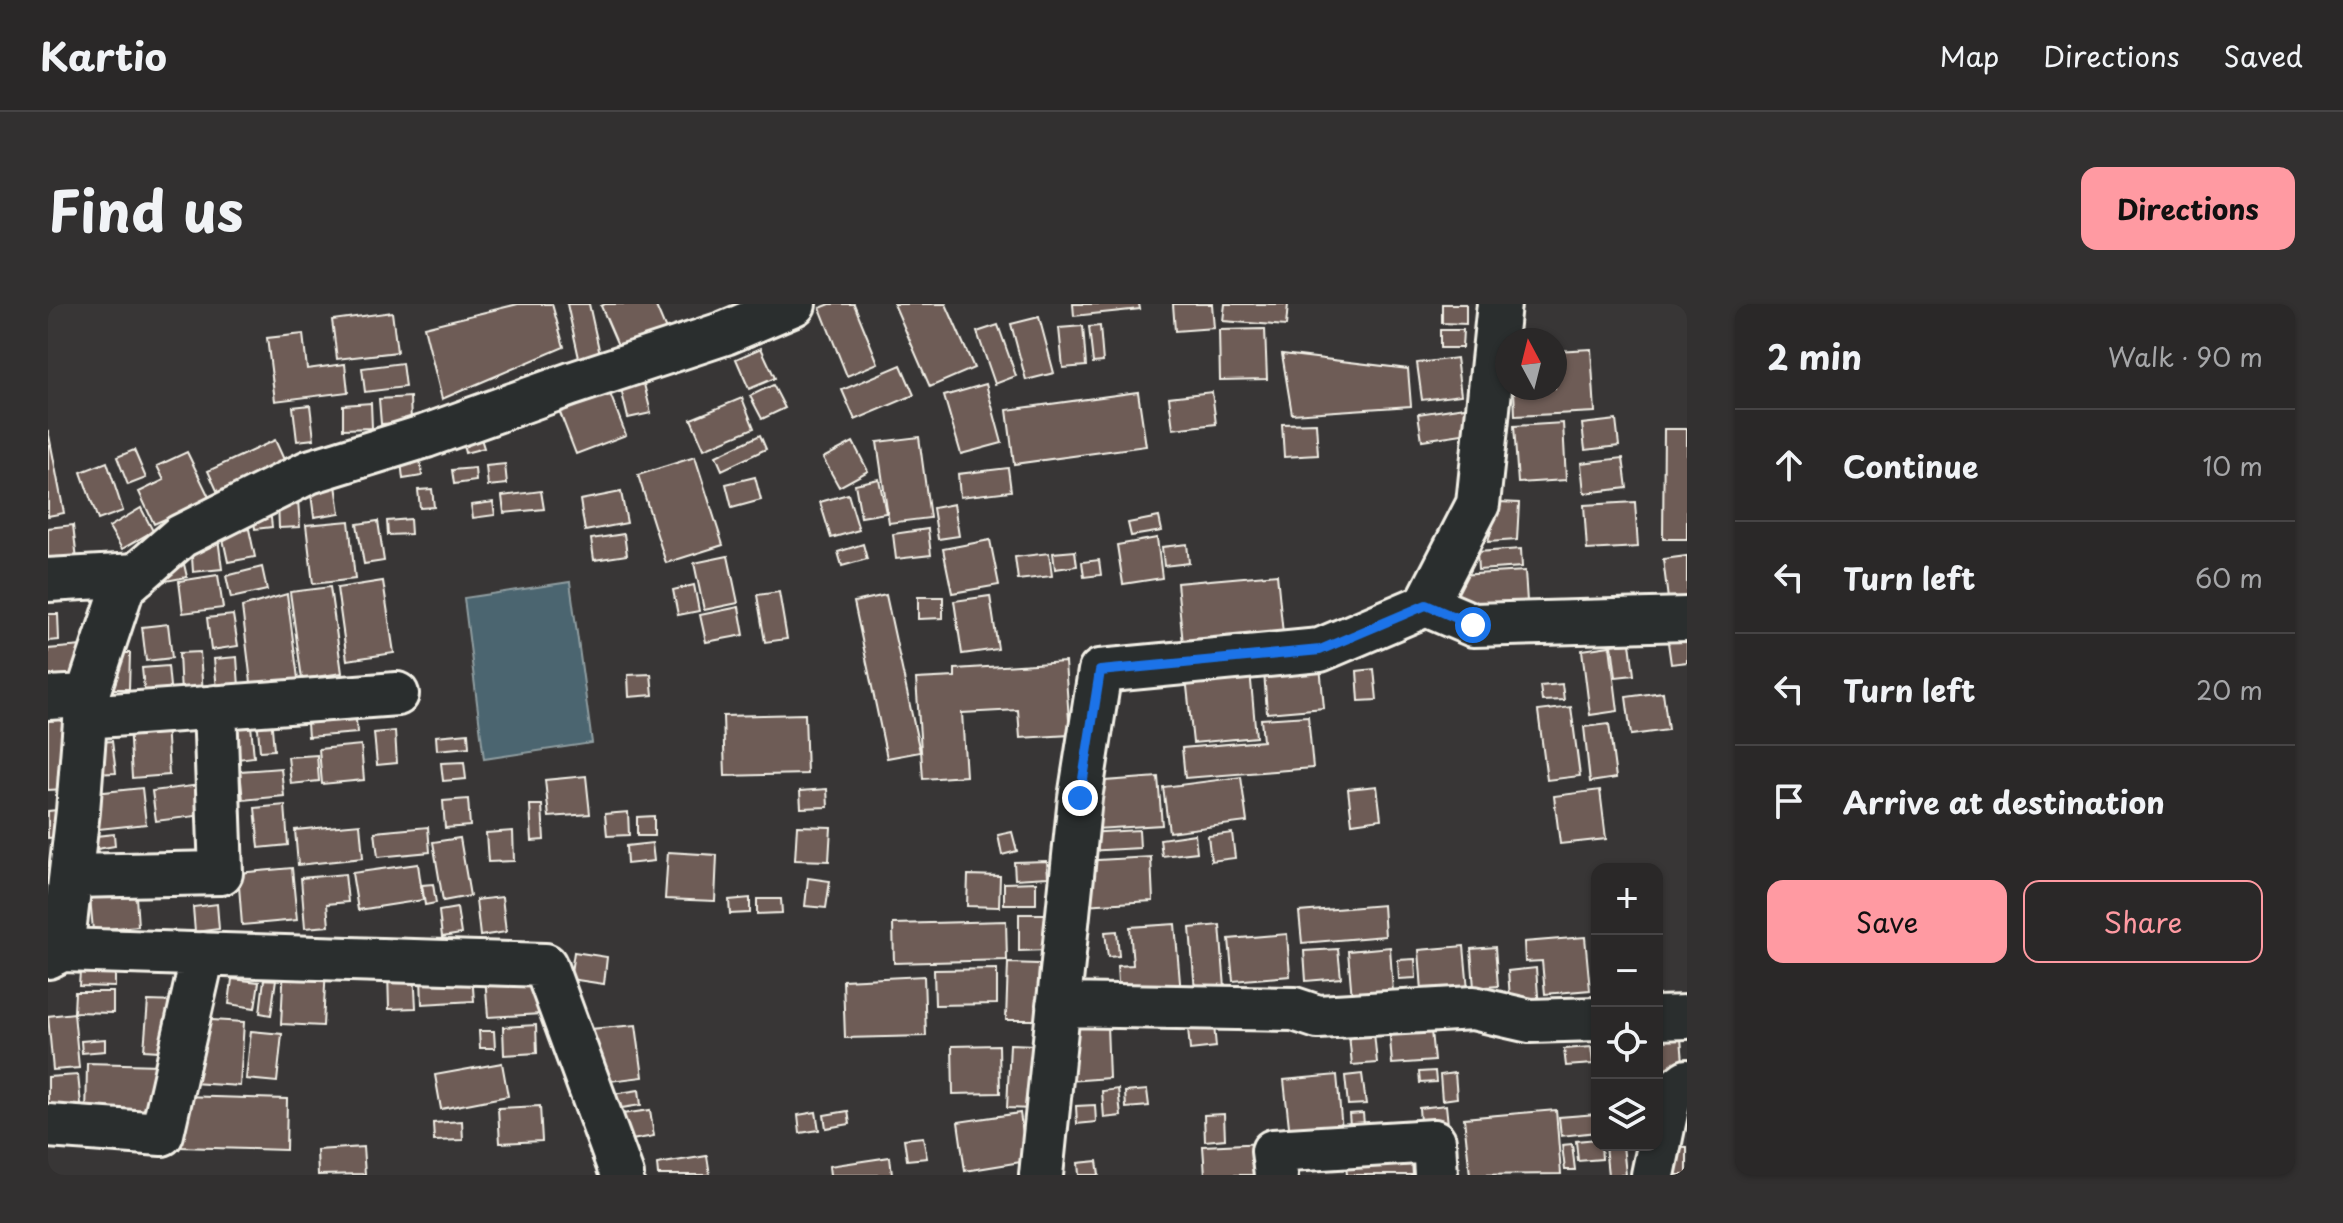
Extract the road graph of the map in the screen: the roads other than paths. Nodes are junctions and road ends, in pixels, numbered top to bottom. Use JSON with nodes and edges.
{"nodes":[{"id":1,"x":794,"y":304,"type":"edge"},
{"id":2,"x":1499,"y":304,"type":"edge"},
{"id":3,"x":721,"y":319,"type":"edge"},
{"id":4,"x":137,"y":575,"type":"junction"},
{"id":5,"x":48,"y":580,"type":"edge"},
{"id":6,"x":1426,"y":605,"type":"junction"},
{"id":7,"x":1687,"y":619,"type":"edge"},
{"id":8,"x":397,"y":694,"type":"dead end"},
{"id":9,"x":73,"y":704,"type":"edge"},
{"id":10,"x":215,"y":707,"type":"junction"},
{"id":11,"x":64,"y":800,"type":"edge"},
{"id":12,"x":71,"y":876,"type":"junction"},
{"id":13,"x":55,"y":954,"type":"edge"},
{"id":14,"x":203,"y":954,"type":"junction"},
{"id":15,"x":1058,"y":1005,"type":"junction"},
{"id":16,"x":1687,"y":1017,"type":"edge"},
{"id":17,"x":1663,"y":1018,"type":"edge"},
{"id":18,"x":1591,"y":1019,"type":"edge"},
{"id":19,"x":1687,"y":1081,"type":"edge"},
{"id":20,"x":48,"y":1126,"type":"edge"},
{"id":21,"x":622,"y":1175,"type":"edge"},
{"id":22,"x":1041,"y":1175,"type":"edge"},
{"id":23,"x":1276,"y":1175,"type":"edge"},
{"id":24,"x":1436,"y":1175,"type":"edge"},
{"id":25,"x":1653,"y":1175,"type":"edge"}],
"edges":[{"from":1,"to":3,"type":"street"},
{"from":2,"to":6,"type":"street"},
{"from":3,"to":4,"type":"street"},
{"from":4,"to":5,"type":"street"},
{"from":4,"to":9,"type":"street"},
{"from":6,"to":7,"type":"street"},
{"from":6,"to":15,"type":"street"},
{"from":8,"to":10,"type":"street"},
{"from":9,"to":10,"type":"street"},
{"from":9,"to":11,"type":"street"},
{"from":10,"to":12,"type":"street"},
{"from":11,"to":12,"type":"street"},
{"from":12,"to":13,"type":"street"},
{"from":13,"to":14,"type":"street"},
{"from":14,"to":20,"type":"street"},
{"from":14,"to":21,"type":"street"},
{"from":15,"to":18,"type":"street"},
{"from":15,"to":22,"type":"street"},
{"from":16,"to":17,"type":"street"},
{"from":19,"to":25,"type":"street"},
{"from":23,"to":24,"type":"street"}]}
